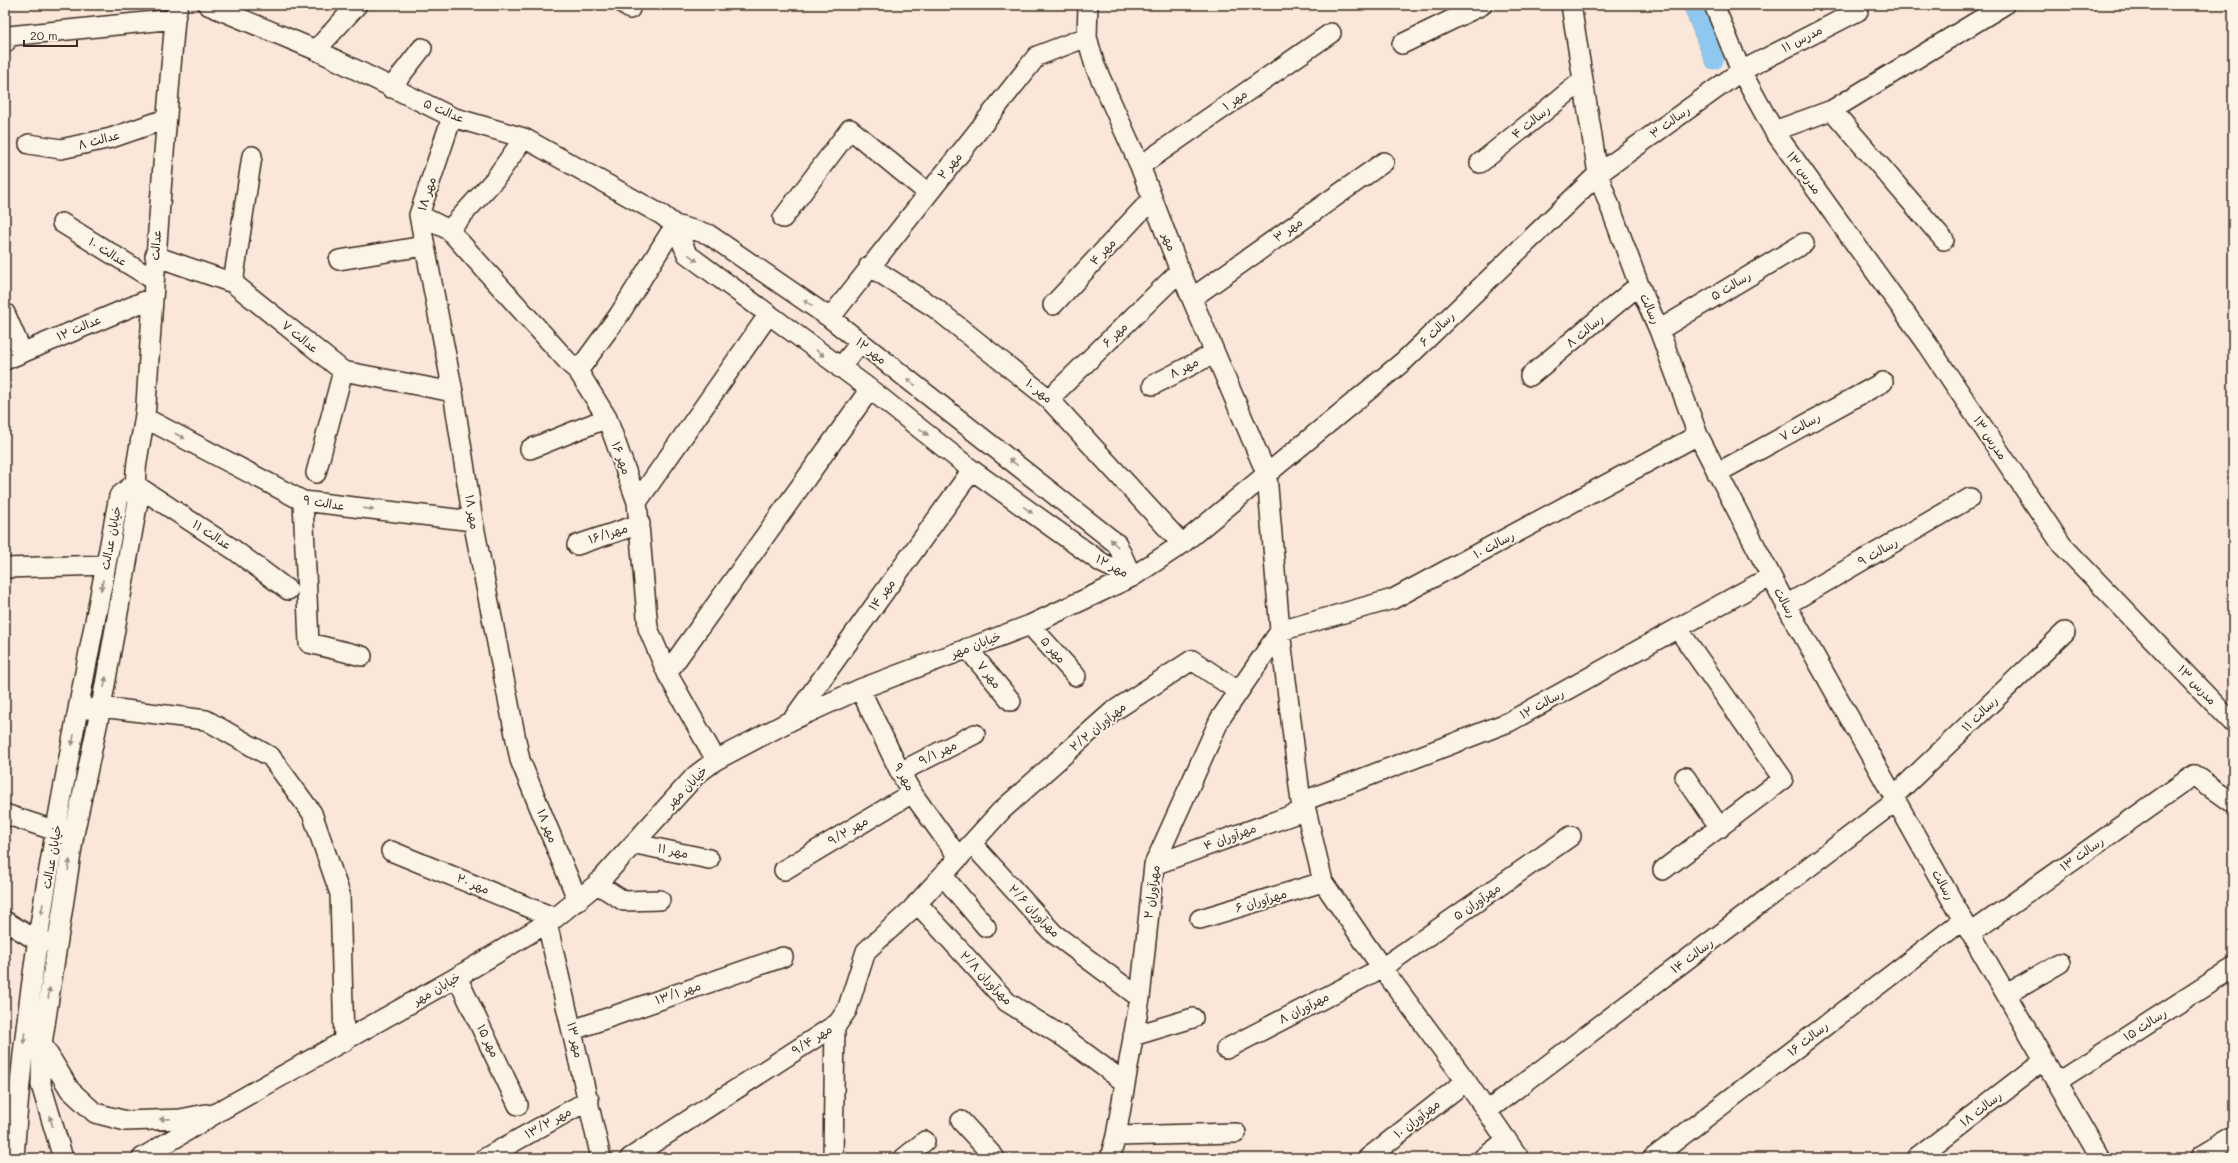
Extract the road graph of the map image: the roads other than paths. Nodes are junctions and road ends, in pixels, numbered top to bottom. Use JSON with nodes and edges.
{"nodes":[{"id":1,"x":208,"y":5,"type":"edge"},
{"id":2,"x":357,"y":5,"type":"edge"},
{"id":3,"x":1088,"y":5,"type":"edge"},
{"id":4,"x":1482,"y":5,"type":"edge"},
{"id":5,"x":1571,"y":5,"type":"edge"},
{"id":6,"x":1714,"y":5,"type":"edge"},
{"id":7,"x":1856,"y":5,"type":"edge"},
{"id":8,"x":2004,"y":5,"type":"edge"},
{"id":9,"x":177,"y":12,"type":"edge"},
{"id":10,"x":1331,"y":33,"type":"dead end"},
{"id":11,"x":1087,"y":37,"type":"junction"},
{"id":12,"x":5,"y":43,"type":"edge"},
{"id":13,"x":1402,"y":44,"type":"dead end"},
{"id":14,"x":422,"y":48,"type":"dead end"},
{"id":15,"x":316,"y":50,"type":"junction"},
{"id":16,"x":1741,"y":71,"type":"junction"},
{"id":17,"x":1582,"y":81,"type":"junction"},
{"id":18,"x":391,"y":88,"type":"junction"},
{"id":19,"x":1832,"y":110,"type":"junction"},
{"id":20,"x":452,"y":117,"type":"junction"},
{"id":21,"x":166,"y":118,"type":"junction"},
{"id":22,"x":1774,"y":131,"type":"junction"},
{"id":23,"x":524,"y":138,"type":"junction"},
{"id":24,"x":29,"y":144,"type":"dead end"},
{"id":25,"x":252,"y":156,"type":"dead end"},
{"id":26,"x":1384,"y":162,"type":"dead end"},
{"id":27,"x":1480,"y":163,"type":"dead end"},
{"id":28,"x":1140,"y":166,"type":"junction"},
{"id":29,"x":1598,"y":174,"type":"junction"},
{"id":30,"x":928,"y":193,"type":"junction"},
{"id":31,"x":1152,"y":198,"type":"junction"},
{"id":32,"x":419,"y":215,"type":"junction"},
{"id":33,"x":783,"y":218,"type":"dead end"},
{"id":34,"x":62,"y":223,"type":"dead end"},
{"id":35,"x":675,"y":225,"type":"junction"},
{"id":36,"x":449,"y":230,"type":"junction"},
{"id":37,"x":1944,"y":240,"type":"dead end"},
{"id":38,"x":1804,"y":243,"type":"dead end"},
{"id":39,"x":424,"y":246,"type":"junction"},
{"id":40,"x":156,"y":256,"type":"junction"},
{"id":41,"x":339,"y":260,"type":"dead end"},
{"id":42,"x":869,"y":266,"type":"junction"},
{"id":43,"x":1180,"y":271,"type":"junction"},
{"id":44,"x":233,"y":284,"type":"junction"},
{"id":45,"x":1639,"y":285,"type":"junction"},
{"id":46,"x":153,"y":289,"type":"junction"},
{"id":47,"x":1192,"y":298,"type":"junction"},
{"id":48,"x":1053,"y":305,"type":"dead end"},
{"id":49,"x":5,"y":313,"type":"edge"},
{"id":50,"x":769,"y":314,"type":"junction"},
{"id":51,"x":830,"y":318,"type":"junction"},
{"id":52,"x":1659,"y":330,"type":"junction"},
{"id":53,"x":861,"y":342,"type":"junction"},
{"id":54,"x":22,"y":352,"type":"junction"},
{"id":55,"x":1215,"y":353,"type":"junction"},
{"id":56,"x":5,"y":360,"type":"edge"},
{"id":57,"x":840,"y":368,"type":"junction"},
{"id":58,"x":343,"y":371,"type":"junction"},
{"id":59,"x":578,"y":371,"type":"junction"},
{"id":60,"x":1530,"y":376,"type":"dead end"},
{"id":61,"x":1883,"y":382,"type":"dead end"},
{"id":62,"x":1153,"y":385,"type":"dead end"},
{"id":63,"x":870,"y":389,"type":"junction"},
{"id":64,"x":453,"y":392,"type":"junction"},
{"id":65,"x":1049,"y":399,"type":"junction"},
{"id":66,"x":145,"y":418,"type":"junction"},
{"id":67,"x":607,"y":418,"type":"junction"},
{"id":68,"x":1698,"y":435,"type":"junction"},
{"id":69,"x":530,"y":449,"type":"dead end"},
{"id":70,"x":972,"y":470,"type":"junction"},
{"id":71,"x":316,"y":473,"type":"dead end"},
{"id":72,"x":1717,"y":473,"type":"junction"},
{"id":73,"x":1267,"y":475,"type":"junction"},
{"id":74,"x":134,"y":484,"type":"junction"},
{"id":75,"x":1970,"y":498,"type":"dead end"},
{"id":76,"x":303,"y":501,"type":"junction"},
{"id":77,"x":637,"y":502,"type":"junction"},
{"id":78,"x":473,"y":521,"type":"junction"},
{"id":79,"x":640,"y":524,"type":"junction"},
{"id":80,"x":1182,"y":544,"type":"junction"},
{"id":81,"x":577,"y":545,"type":"dead end"},
{"id":82,"x":106,"y":565,"type":"junction"},
{"id":83,"x":5,"y":568,"type":"edge"},
{"id":84,"x":1132,"y":577,"type":"junction"},
{"id":85,"x":1770,"y":577,"type":"junction"},
{"id":86,"x":288,"y":590,"type":"dead end"},
{"id":87,"x":1786,"y":605,"type":"junction"},
{"id":88,"x":1030,"y":625,"type":"junction"},
{"id":89,"x":1678,"y":629,"type":"junction"},
{"id":90,"x":1280,"y":631,"type":"junction"},
{"id":91,"x":2065,"y":632,"type":"dead end"},
{"id":92,"x":967,"y":648,"type":"junction"},
{"id":93,"x":362,"y":656,"type":"dead end"},
{"id":94,"x":667,"y":673,"type":"junction"},
{"id":95,"x":1076,"y":676,"type":"dead end"},
{"id":96,"x":860,"y":689,"type":"junction"},
{"id":97,"x":1238,"y":691,"type":"junction"},
{"id":98,"x":1011,"y":701,"type":"dead end"},
{"id":99,"x":101,"y":707,"type":"junction"},
{"id":100,"x":79,"y":710,"type":"junction"},
{"id":101,"x":792,"y":720,"type":"junction"},
{"id":102,"x":2233,"y":723,"type":"edge"},
{"id":103,"x":975,"y":734,"type":"dead end"},
{"id":104,"x":716,"y":760,"type":"junction"},
{"id":105,"x":900,"y":772,"type":"junction"},
{"id":106,"x":1685,"y":777,"type":"dead end"},
{"id":107,"x":912,"y":793,"type":"junction"},
{"id":108,"x":1895,"y":798,"type":"junction"},
{"id":109,"x":2233,"y":803,"type":"edge"},
{"id":110,"x":1303,"y":806,"type":"junction"},
{"id":111,"x":5,"y":814,"type":"edge"},
{"id":112,"x":1720,"y":828,"type":"junction"},
{"id":113,"x":56,"y":831,"type":"junction"},
{"id":114,"x":1572,"y":836,"type":"dead end"},
{"id":115,"x":636,"y":844,"type":"junction"},
{"id":116,"x":973,"y":845,"type":"junction"},
{"id":117,"x":391,"y":851,"type":"dead end"},
{"id":118,"x":959,"y":858,"type":"junction"},
{"id":119,"x":709,"y":859,"type":"dead end"},
{"id":120,"x":1154,"y":865,"type":"junction"},
{"id":121,"x":784,"y":870,"type":"dead end"},
{"id":122,"x":1663,"y":870,"type":"dead end"},
{"id":123,"x":943,"y":876,"type":"junction"},
{"id":124,"x":1323,"y":882,"type":"junction"},
{"id":125,"x":597,"y":884,"type":"junction"},
{"id":126,"x":660,"y":900,"type":"dead end"},
{"id":127,"x":578,"y":901,"type":"junction"},
{"id":128,"x":917,"y":903,"type":"junction"},
{"id":129,"x":1200,"y":919,"type":"dead end"},
{"id":130,"x":551,"y":921,"type":"junction"},
{"id":131,"x":5,"y":922,"type":"edge"},
{"id":132,"x":1967,"y":926,"type":"junction"},
{"id":133,"x":986,"y":927,"type":"dead end"},
{"id":134,"x":36,"y":940,"type":"junction"},
{"id":135,"x":56,"y":943,"type":"junction"},
{"id":136,"x":783,"y":957,"type":"dead end"},
{"id":137,"x":2060,"y":963,"type":"dead end"},
{"id":138,"x":1382,"y":968,"type":"junction"},
{"id":139,"x":2233,"y":968,"type":"edge"},
{"id":140,"x":457,"y":978,"type":"junction"},
{"id":141,"x":2007,"y":994,"type":"junction"},
{"id":142,"x":1140,"y":998,"type":"junction"},
{"id":143,"x":1193,"y":1018,"type":"dead end"},
{"id":144,"x":835,"y":1025,"type":"junction"},
{"id":145,"x":573,"y":1030,"type":"junction"},
{"id":146,"x":1133,"y":1036,"type":"junction"},
{"id":147,"x":344,"y":1042,"type":"junction"},
{"id":148,"x":42,"y":1044,"type":"junction"},
{"id":149,"x":1226,"y":1049,"type":"dead end"},
{"id":150,"x":2044,"y":1060,"type":"junction"},
{"id":151,"x":12,"y":1080,"type":"edge"},
{"id":152,"x":1466,"y":1081,"type":"junction"},
{"id":153,"x":1124,"y":1082,"type":"junction"},
{"id":154,"x":2058,"y":1082,"type":"junction"},
{"id":155,"x":589,"y":1100,"type":"junction"},
{"id":156,"x":518,"y":1105,"type":"dead end"},
{"id":157,"x":1487,"y":1111,"type":"junction"},
{"id":158,"x":218,"y":1112,"type":"junction"},
{"id":159,"x":961,"y":1121,"type":"dead end"},
{"id":160,"x":1236,"y":1133,"type":"dead end"},
{"id":161,"x":1116,"y":1136,"type":"junction"},
{"id":162,"x":2233,"y":1139,"type":"edge"},
{"id":163,"x":1507,"y":1140,"type":"junction"},
{"id":164,"x":925,"y":1141,"type":"dead end"},
{"id":165,"x":14,"y":1158,"type":"edge"},
{"id":166,"x":63,"y":1158,"type":"edge"},
{"id":167,"x":142,"y":1158,"type":"edge"},
{"id":168,"x":485,"y":1158,"type":"edge"},
{"id":169,"x":601,"y":1158,"type":"edge"},
{"id":170,"x":630,"y":1158,"type":"edge"},
{"id":171,"x":833,"y":1158,"type":"edge"},
{"id":172,"x":904,"y":1158,"type":"edge"},
{"id":173,"x":995,"y":1158,"type":"edge"},
{"id":174,"x":1110,"y":1158,"type":"edge"},
{"id":175,"x":1368,"y":1158,"type":"edge"},
{"id":176,"x":1483,"y":1158,"type":"edge"},
{"id":177,"x":1520,"y":1158,"type":"edge"},
{"id":178,"x":1654,"y":1158,"type":"edge"},
{"id":179,"x":1917,"y":1158,"type":"edge"},
{"id":180,"x":2101,"y":1158,"type":"edge"},
{"id":181,"x":2201,"y":1158,"type":"edge"}],
"edges":[{"from":1,"to":15,"type":"street","name":"عدالت ۵"},
{"from":2,"to":15,"type":"street"},
{"from":3,"to":11,"type":"street","name":"مهر"},
{"from":4,"to":13,"type":"street"},
{"from":5,"to":17,"type":"street","name":"رسالت"},
{"from":6,"to":16,"type":"street","name":"مدرس ۱۳"},
{"from":7,"to":16,"type":"street","name":"مدرس ۱۱"},
{"from":8,"to":19,"type":"street"},
{"from":9,"to":12,"type":"street"},
{"from":9,"to":21,"type":"street","name":"عدالت"},
{"from":10,"to":28,"type":"street","name":"مهر ۱"},
{"from":11,"to":28,"type":"street","name":"مهر"},
{"from":11,"to":30,"type":"street","name":"مهر ۲"},
{"from":14,"to":18,"type":"street"},
{"from":15,"to":18,"type":"street","name":"عدالت ۵"},
{"from":16,"to":22,"type":"street","name":"مدرس ۱۳"},
{"from":16,"to":29,"type":"street","name":"رسالت ۳"},
{"from":17,"to":27,"type":"street","name":"رسالت ۴"},
{"from":17,"to":29,"type":"street","name":"رسالت"},
{"from":18,"to":20,"type":"street","name":"عدالت ۵"},
{"from":19,"to":22,"type":"street"},
{"from":19,"to":37,"type":"street"},
{"from":20,"to":23,"type":"street","name":"عدالت ۵"},
{"from":20,"to":32,"type":"street","name":"مهر ۱۸"},
{"from":21,"to":24,"type":"street","name":"عدالت ۸"},
{"from":21,"to":40,"type":"street","name":"عدالت"},
{"from":22,"to":102,"type":"street","name":"مدرس ۱۳"},
{"from":23,"to":35,"type":"street","name":"عدالت ۵"},
{"from":23,"to":36,"type":"street"},
{"from":25,"to":44,"type":"street"},
{"from":26,"to":47,"type":"street","name":"مهر ۳"},
{"from":28,"to":31,"type":"street","name":"مهر"},
{"from":29,"to":45,"type":"street","name":"رسالت"},
{"from":29,"to":73,"type":"street","name":"رسالت ۶"},
{"from":30,"to":33,"type":"street"},
{"from":30,"to":42,"type":"street","name":"مهر ۲"},
{"from":31,"to":43,"type":"street","name":"مهر"},
{"from":31,"to":48,"type":"street","name":"مهر ۴"},
{"from":32,"to":36,"type":"street","name":"مهر ۱۶"},
{"from":32,"to":39,"type":"street","name":"مهر ۱۸"},
{"from":34,"to":46,"type":"street","name":"عدالت ۱۰"},
{"from":35,"to":50,"type":"street","name":"مهر ۱۲","one_way":true},
{"from":51,"to":35,"type":"street","name":"مهر ۱۲","one_way":true},
{"from":35,"to":59,"type":"street"},
{"from":36,"to":59,"type":"street","name":"مهر ۱۶"},
{"from":38,"to":52,"type":"street","name":"رسالت ۵"},
{"from":39,"to":41,"type":"street"},
{"from":39,"to":64,"type":"street","name":"مهر ۱۸"},
{"from":40,"to":44,"type":"street","name":"عدالت ۷"},
{"from":40,"to":46,"type":"street","name":"عدالت"},
{"from":42,"to":51,"type":"street","name":"مهر ۲"},
{"from":42,"to":65,"type":"street","name":"مهر ۱۰"},
{"from":43,"to":47,"type":"street","name":"مهر"},
{"from":43,"to":65,"type":"street","name":"مهر ۶"},
{"from":44,"to":58,"type":"street","name":"عدالت ۷"},
{"from":45,"to":52,"type":"street","name":"رسالت"},
{"from":45,"to":60,"type":"street","name":"رسالت ۸"},
{"from":46,"to":54,"type":"street","name":"عدالت ۱۲"},
{"from":46,"to":66,"type":"street","name":"عدالت"},
{"from":47,"to":55,"type":"street","name":"مهر"},
{"from":49,"to":54,"type":"street"},
{"from":50,"to":57,"type":"street","name":"مهر ۱۲","one_way":true},
{"from":50,"to":77,"type":"street"},
{"from":51,"to":53,"type":"street","name":"مهر ۱۲"},
{"from":52,"to":68,"type":"street","name":"رسالت"},
{"from":53,"to":57,"type":"street"},
{"from":84,"to":53,"type":"street","name":"مهر ۱۲","one_way":true},
{"from":54,"to":56,"type":"street","name":"عدالت ۱۲"},
{"from":55,"to":62,"type":"street","name":"مهر ۸"},
{"from":55,"to":73,"type":"street","name":"مهر"},
{"from":57,"to":63,"type":"street","name":"مهر ۱۲"},
{"from":58,"to":64,"type":"street","name":"عدالت ۷"},
{"from":58,"to":71,"type":"street"},
{"from":59,"to":67,"type":"street","name":"مهر ۱۶"},
{"from":61,"to":72,"type":"street","name":"رسالت ۷"},
{"from":63,"to":70,"type":"street","name":"مهر ۱۲","one_way":true},
{"from":63,"to":94,"type":"street"},
{"from":64,"to":78,"type":"street","name":"مهر ۱۸"},
{"from":65,"to":80,"type":"street","name":"مهر ۱۰"},
{"from":66,"to":74,"type":"street","name":"عدالت"},
{"from":66,"to":76,"type":"street","name":"عدالت ۹","one_way":true},
{"from":67,"to":69,"type":"street"},
{"from":67,"to":77,"type":"street","name":"مهر ۱۶"},
{"from":68,"to":72,"type":"street","name":"رسالت"},
{"from":68,"to":90,"type":"street","name":"رسالت ۱۰"},
{"from":70,"to":84,"type":"street","name":"مهر ۱۲","one_way":true},
{"from":70,"to":101,"type":"street","name":"مهر ۱۴"},
{"from":72,"to":85,"type":"street","name":"رسالت"},
{"from":73,"to":80,"type":"street","name":"خیابان مهر"},
{"from":73,"to":90,"type":"street","name":"مهر"},
{"from":74,"to":82,"type":"street","name":"خیابان عدالت"},
{"from":74,"to":86,"type":"street","name":"عدالت ۱۱"},
{"from":99,"to":74,"type":"street","name":"خیابان عدالت","one_way":true},
{"from":75,"to":87,"type":"street","name":"رسالت ۹"},
{"from":76,"to":78,"type":"street","name":"عدالت ۹","one_way":true},
{"from":76,"to":93,"type":"street"},
{"from":77,"to":79,"type":"street","name":"مهر ۱۶"},
{"from":78,"to":127,"type":"street","name":"مهر ۱۸"},
{"from":79,"to":81,"type":"street","name":"مهر۱۶/۱"},
{"from":79,"to":94,"type":"street","name":"مهر ۱۶"},
{"from":80,"to":84,"type":"street","name":"خیابان مهر"},
{"from":82,"to":83,"type":"street"},
{"from":82,"to":100,"type":"street","name":"خیابان عدالت","one_way":true},
{"from":84,"to":88,"type":"street","name":"خیابان مهر"},
{"from":85,"to":87,"type":"street","name":"رسالت"},
{"from":85,"to":89,"type":"street","name":"رسالت ۱۲"},
{"from":87,"to":108,"type":"street","name":"رسالت"},
{"from":88,"to":92,"type":"street","name":"خیابان مهر"},
{"from":88,"to":95,"type":"street","name":"مهر ۵"},
{"from":89,"to":110,"type":"street","name":"رسالت ۱۲"},
{"from":89,"to":112,"type":"street"},
{"from":90,"to":97,"type":"street","name":"مهرآوران ۲"},
{"from":90,"to":110,"type":"street","name":"مهر"},
{"from":91,"to":108,"type":"street","name":"رسالت ۱۱"},
{"from":92,"to":96,"type":"street","name":"خیابان مهر"},
{"from":92,"to":98,"type":"street","name":"مهر ۷"},
{"from":94,"to":104,"type":"street","name":"مهر ۱۶"},
{"from":96,"to":101,"type":"street","name":"خیابان مهر"},
{"from":96,"to":105,"type":"street","name":"مهر ۹"},
{"from":97,"to":116,"type":"street","name":"مهرآوران ۲/۲"},
{"from":97,"to":120,"type":"street","name":"مهرآوران ۲"},
{"from":99,"to":100,"type":"street"},
{"from":135,"to":99,"type":"street","name":"خیابان عدالت","one_way":true},
{"from":99,"to":147,"type":"street"},
{"from":100,"to":113,"type":"street","name":"خیابان عدالت","one_way":true},
{"from":101,"to":104,"type":"street","name":"خیابان مهر"},
{"from":103,"to":105,"type":"street","name":"مهر ۹/۱"},
{"from":104,"to":115,"type":"street","name":"خیابان مهر"},
{"from":105,"to":107,"type":"street","name":"مهر ۹"},
{"from":106,"to":112,"type":"street"},
{"from":107,"to":118,"type":"street","name":"مهر ۹"},
{"from":107,"to":121,"type":"street","name":"مهر ۹/۲"},
{"from":108,"to":132,"type":"street","name":"رسالت"},
{"from":108,"to":157,"type":"street","name":"رسالت ۱۴"},
{"from":109,"to":132,"type":"street","name":"رسالت ۱۳"},
{"from":110,"to":120,"type":"street","name":"مهرآوران ۴"},
{"from":110,"to":124,"type":"street","name":"مهر"},
{"from":111,"to":113,"type":"street"},
{"from":112,"to":122,"type":"street"},
{"from":113,"to":134,"type":"street","name":"خیابان عدالت","one_way":true},
{"from":114,"to":138,"type":"street","name":"مهرآوران ۵"},
{"from":115,"to":119,"type":"street","name":"مهر ۱۱"},
{"from":115,"to":125,"type":"street","name":"خیابان مهر"},
{"from":116,"to":118,"type":"street","name":"مهر ۹/۴"},
{"from":116,"to":142,"type":"street","name":"مهرآوران ۲/۶"},
{"from":117,"to":130,"type":"street","name":"مهر ۲۰"},
{"from":118,"to":123,"type":"street","name":"مهر ۹/۴"},
{"from":120,"to":142,"type":"street","name":"مهرآوران ۲"},
{"from":123,"to":128,"type":"street","name":"مهر ۹/۴"},
{"from":123,"to":133,"type":"street"},
{"from":124,"to":129,"type":"street","name":"مهرآوران ۶"},
{"from":124,"to":138,"type":"street"},
{"from":125,"to":126,"type":"street"},
{"from":125,"to":127,"type":"street","name":"خیابان مهر"},
{"from":127,"to":130,"type":"street","name":"خیابان مهر"},
{"from":128,"to":144,"type":"street","name":"مهر ۹/۴"},
{"from":128,"to":153,"type":"street","name":"مهرآوران ۲/۸"},
{"from":130,"to":140,"type":"street","name":"خیابان مهر"},
{"from":130,"to":145,"type":"street","name":"مهر ۱۳"},
{"from":131,"to":134,"type":"street"},
{"from":132,"to":141,"type":"street","name":"رسالت"},
{"from":132,"to":178,"type":"street","name":"رسالت ۱۶"},
{"from":134,"to":135,"type":"street"},
{"from":134,"to":151,"type":"street","name":"خیابان عدالت","one_way":true},
{"from":148,"to":135,"type":"street","name":"خیابان عدالت","one_way":true},
{"from":136,"to":145,"type":"street","name":"مهر ۱۳/۱"},
{"from":137,"to":141,"type":"street"},
{"from":138,"to":149,"type":"street","name":"مهرآوران ۸"},
{"from":138,"to":152,"type":"street"},
{"from":139,"to":154,"type":"street","name":"رسالت ۱۵"},
{"from":140,"to":147,"type":"street","name":"خیابان مهر"},
{"from":140,"to":156,"type":"street","name":"مهر ۱۵"},
{"from":141,"to":150,"type":"street","name":"رسالت"},
{"from":142,"to":146,"type":"street","name":"مهرآوران ۲"},
{"from":143,"to":146,"type":"street"},
{"from":144,"to":170,"type":"street","name":"مهر ۹/۴"},
{"from":144,"to":171,"type":"street"},
{"from":145,"to":155,"type":"street","name":"مهر ۱۳"},
{"from":146,"to":153,"type":"street","name":"مهرآوران ۲"},
{"from":147,"to":158,"type":"street","name":"خیابان مهر"},
{"from":158,"to":148,"type":"street","one_way":true},
{"from":166,"to":148,"type":"street","name":"خیابان عدالت","one_way":true},
{"from":150,"to":154,"type":"street","name":"رسالت"},
{"from":150,"to":179,"type":"street","name":"رسالت ۱۸"},
{"from":151,"to":165,"type":"street","name":"خیابان عدالت"},
{"from":152,"to":157,"type":"street"},
{"from":152,"to":175,"type":"street","name":"مهرآوران ۱۰"},
{"from":153,"to":161,"type":"street","name":"مهرآوران ۲"},
{"from":154,"to":180,"type":"street","name":"رسالت"},
{"from":155,"to":168,"type":"street","name":"مهر ۱۳/۲"},
{"from":155,"to":169,"type":"street","name":"مهر ۱۳"},
{"from":157,"to":163,"type":"street"},
{"from":158,"to":167,"type":"street","name":"خیابان مهر"},
{"from":159,"to":173,"type":"street"},
{"from":160,"to":161,"type":"street"},
{"from":161,"to":174,"type":"street","name":"مهرآوران ۲"},
{"from":162,"to":181,"type":"street"},
{"from":163,"to":176,"type":"street"},
{"from":163,"to":177,"type":"street"},
{"from":164,"to":172,"type":"street"}]}
